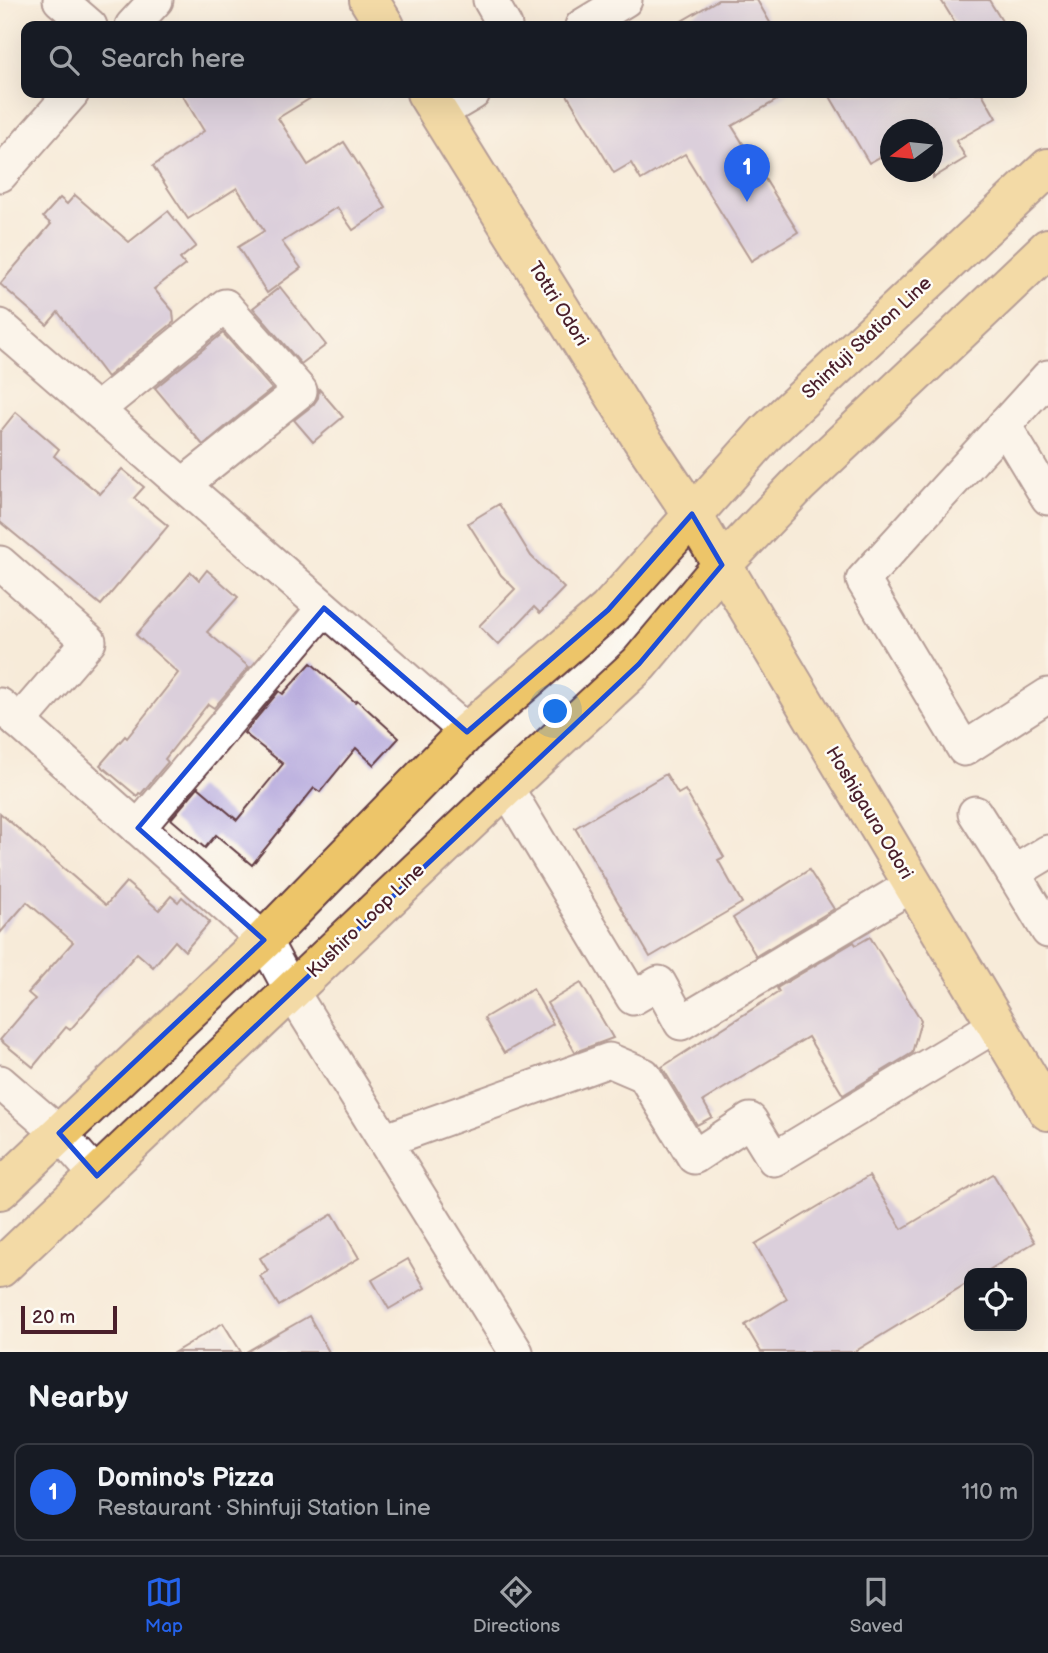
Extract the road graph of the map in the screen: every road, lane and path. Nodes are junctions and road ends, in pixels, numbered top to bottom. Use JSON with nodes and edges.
{"nodes":[{"id":1,"x":60,"y":0,"type":"edge"},
{"id":2,"x":156,"y":0,"type":"edge"},
{"id":3,"x":369,"y":0,"type":"edge"},
{"id":4,"x":490,"y":0,"type":"edge"},
{"id":5,"x":625,"y":0,"type":"edge"},
{"id":6,"x":84,"y":21,"type":"edge"},
{"id":7,"x":137,"y":21,"type":"edge"},
{"id":8,"x":382,"y":21,"type":"edge"},
{"id":9,"x":502,"y":21,"type":"edge"},
{"id":10,"x":590,"y":21,"type":"edge"},
{"id":11,"x":68,"y":98,"type":"edge"},
{"id":12,"x":452,"y":98,"type":"edge"},
{"id":13,"x":433,"y":103,"type":"edge"},
{"id":14,"x":1048,"y":168,"type":"edge"},
{"id":15,"x":0,"y":175,"type":"edge"},
{"id":16,"x":1048,"y":248,"type":"edge"},
{"id":17,"x":0,"y":326,"type":"edge"},
{"id":18,"x":1048,"y":377,"type":"edge"},
{"id":19,"x":97,"y":410,"type":"junction"},
{"id":20,"x":1004,"y":425,"type":"junction"},
{"id":21,"x":183,"y":485,"type":"junction"},
{"id":22,"x":1048,"y":498,"type":"edge"},
{"id":23,"x":692,"y":514,"type":"junction"},
{"id":24,"x":0,"y":563,"type":"edge"},
{"id":25,"x":722,"y":565,"type":"junction"},
{"id":26,"x":324,"y":608,"type":"junction"},
{"id":27,"x":1048,"y":695,"type":"edge"},
{"id":28,"x":10,"y":713,"type":"edge"},
{"id":29,"x":467,"y":732,"type":"junction"},
{"id":30,"x":506,"y":787,"type":"junction"},
{"id":31,"x":975,"y":813,"type":"dead end"},
{"id":32,"x":138,"y":828,"type":"junction"},
{"id":33,"x":1048,"y":852,"type":"edge"},
{"id":34,"x":1013,"y":873,"type":"junction"},
{"id":35,"x":912,"y":885,"type":"junction"},
{"id":36,"x":1048,"y":931,"type":"edge"},
{"id":37,"x":264,"y":940,"type":"junction"},
{"id":38,"x":292,"y":992,"type":"junction"},
{"id":39,"x":996,"y":1026,"type":"junction"},
{"id":40,"x":0,"y":1082,"type":"edge"},
{"id":41,"x":1048,"y":1111,"type":"edge"},
{"id":42,"x":59,"y":1133,"type":"junction"},
{"id":43,"x":386,"y":1140,"type":"junction"},
{"id":44,"x":97,"y":1176,"type":"junction"},
{"id":45,"x":0,"y":1189,"type":"edge"},
{"id":46,"x":0,"y":1268,"type":"edge"},
{"id":47,"x":516,"y":1352,"type":"edge"}],
"edges":[{"from":1,"to":6,"type":"street"},
{"from":2,"to":7,"type":"street"},
{"from":3,"to":8,"type":"main road"},
{"from":4,"to":9,"type":"street"},
{"from":5,"to":10,"type":"street"},
{"from":11,"to":15,"type":"street"},
{"from":12,"to":13,"type":"street"},
{"from":13,"to":23,"type":"main road","name":"Tottri Odori"},
{"from":14,"to":23,"type":"main road","name":"Shinfuji Station Line"},
{"from":16,"to":25,"type":"main road"},
{"from":17,"to":19,"type":"street"},
{"from":18,"to":20,"type":"street"},
{"from":19,"to":21,"type":"street"},
{"from":19,"to":21,"type":"street"},
{"from":20,"to":22,"type":"street"},
{"from":20,"to":27,"type":"street"},
{"from":21,"to":26,"type":"street"},
{"from":23,"to":25,"type":"main road","name":"Hoshigaura Odori"},
{"from":23,"to":29,"type":"main road"},
{"from":24,"to":28,"type":"street"},
{"from":25,"to":30,"type":"main road","name":"Kushiro Loop Line"},
{"from":25,"to":35,"type":"main road","name":"Hoshigaura Odori"},
{"from":26,"to":29,"type":"street"},
{"from":26,"to":32,"type":"street"},
{"from":28,"to":32,"type":"street"},
{"from":29,"to":37,"type":"main road"},
{"from":30,"to":35,"type":"street"},
{"from":30,"to":38,"type":"main road","name":"Kushiro Loop Line"},
{"from":31,"to":34,"type":"street"},
{"from":32,"to":37,"type":"street"},
{"from":33,"to":34,"type":"street"},
{"from":34,"to":36,"type":"street"},
{"from":35,"to":39,"type":"main road","name":"Hoshigaura Odori"},
{"from":37,"to":38,"type":"street"},
{"from":37,"to":42,"type":"main road"},
{"from":38,"to":43,"type":"street"},
{"from":38,"to":44,"type":"main road","name":"Kushiro Loop Line"},
{"from":39,"to":41,"type":"main road","name":"Hoshigaura Odori"},
{"from":39,"to":43,"type":"street"},
{"from":40,"to":42,"type":"street"},
{"from":42,"to":44,"type":"street"},
{"from":42,"to":45,"type":"main road"},
{"from":43,"to":47,"type":"street"},
{"from":44,"to":46,"type":"main road","name":"Kushiro Loop Line"}]}
